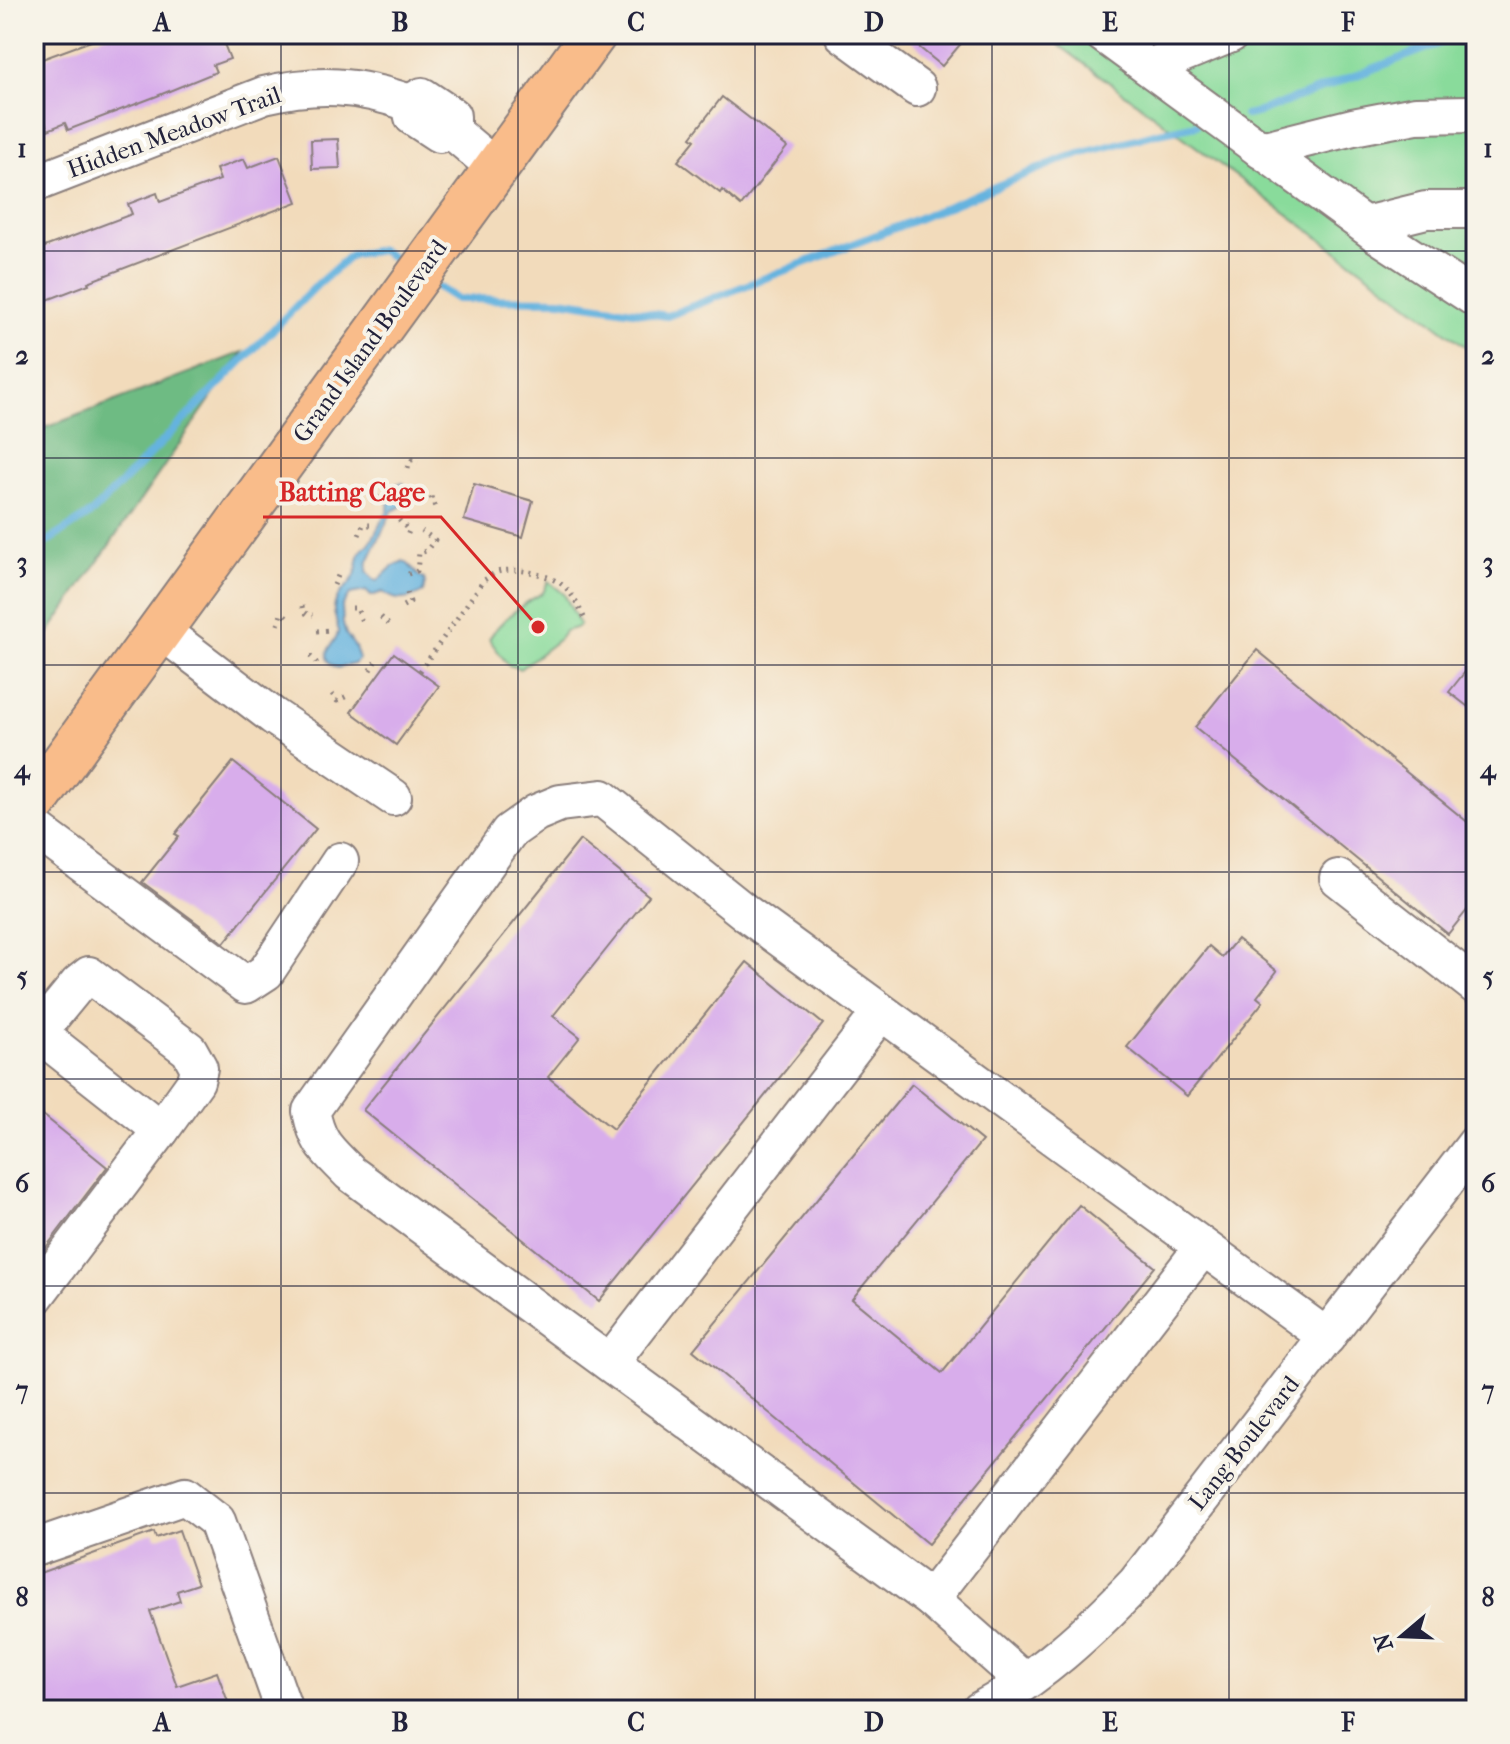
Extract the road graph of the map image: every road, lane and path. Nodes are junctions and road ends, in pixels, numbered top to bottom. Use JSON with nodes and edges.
{"nodes":[{"id":1,"x":594,"y":34,"type":"edge"},
{"id":2,"x":843,"y":34,"type":"edge"},
{"id":3,"x":1103,"y":34,"type":"edge"},
{"id":4,"x":1231,"y":34,"type":"edge"},
{"id":5,"x":1150,"y":67,"type":"junction"},
{"id":6,"x":917,"y":88,"type":"dead end"},
{"id":7,"x":1476,"y":116,"type":"edge"},
{"id":8,"x":1261,"y":150,"type":"junction"},
{"id":9,"x":496,"y":168,"type":"junction"},
{"id":10,"x":34,"y":184,"type":"edge"},
{"id":11,"x":1476,"y":210,"type":"edge"},
{"id":12,"x":1365,"y":225,"type":"junction"},
{"id":13,"x":1476,"y":299,"type":"edge"},
{"id":14,"x":418,"y":463,"type":"dead end"},
{"id":15,"x":408,"y":468,"type":"dead end"},
{"id":16,"x":378,"y":495,"type":"dead end"},
{"id":17,"x":431,"y":497,"type":"dead end"},
{"id":18,"x":372,"y":503,"type":"dead end"},
{"id":19,"x":435,"y":507,"type":"dead end"},
{"id":20,"x":399,"y":520,"type":"dead end"},
{"id":21,"x":370,"y":525,"type":"dead end"},
{"id":22,"x":422,"y":531,"type":"dead end"},
{"id":23,"x":359,"y":535,"type":"dead end"},
{"id":24,"x":404,"y":537,"type":"dead end"},
{"id":25,"x":340,"y":571,"type":"dead end"},
{"id":26,"x":408,"y":574,"type":"dead end"},
{"id":27,"x":334,"y":585,"type":"dead end"},
{"id":28,"x":408,"y":596,"type":"dead end"},
{"id":29,"x":302,"y":606,"type":"dead end"},
{"id":30,"x":403,"y":606,"type":"dead end"},
{"id":31,"x":352,"y":608,"type":"dead end"},
{"id":32,"x":313,"y":615,"type":"dead end"},
{"id":33,"x":381,"y":617,"type":"dead end"},
{"id":34,"x":288,"y":618,"type":"dead end"},
{"id":35,"x":586,"y":621,"type":"dead end"},
{"id":36,"x":362,"y":622,"type":"dead end"},
{"id":37,"x":278,"y":625,"type":"dead end"},
{"id":38,"x":390,"y":626,"type":"dead end"},
{"id":39,"x":160,"y":630,"type":"junction"},
{"id":40,"x":330,"y":630,"type":"dead end"},
{"id":41,"x":317,"y":631,"type":"dead end"},
{"id":42,"x":310,"y":656,"type":"dead end"},
{"id":43,"x":375,"y":662,"type":"dead end"},
{"id":44,"x":317,"y":667,"type":"dead end"},
{"id":45,"x":370,"y":670,"type":"dead end"},
{"id":46,"x":420,"y":671,"type":"dead end"},
{"id":47,"x":332,"y":694,"type":"dead end"},
{"id":48,"x":347,"y":696,"type":"dead end"},
{"id":49,"x":393,"y":797,"type":"dead end"},
{"id":50,"x":34,"y":803,"type":"edge"},
{"id":51,"x":34,"y":828,"type":"edge"},
{"id":52,"x":340,"y":861,"type":"dead end"},
{"id":53,"x":1338,"y":878,"type":"dead end"},
{"id":54,"x":1476,"y":986,"type":"edge"},
{"id":55,"x":881,"y":1012,"type":"junction"},
{"id":56,"x":36,"y":1032,"type":"edge"},
{"id":57,"x":161,"y":1130,"type":"junction"},
{"id":58,"x":1476,"y":1143,"type":"edge"},
{"id":59,"x":1203,"y":1247,"type":"junction"},
{"id":60,"x":34,"y":1298,"type":"edge"},
{"id":61,"x":1327,"y":1337,"type":"junction"},
{"id":62,"x":610,"y":1363,"type":"junction"},
{"id":63,"x":34,"y":1548,"type":"edge"},
{"id":64,"x":931,"y":1599,"type":"junction"},
{"id":65,"x":1024,"y":1681,"type":"junction"},
{"id":66,"x":284,"y":1710,"type":"edge"},
{"id":67,"x":980,"y":1710,"type":"edge"}],
"edges":[{"from":1,"to":9,"type":"main road","name":"Grand Island Boulevard"},
{"from":2,"to":6,"type":"street"},
{"from":3,"to":5,"type":"street"},
{"from":4,"to":5,"type":"street"},
{"from":5,"to":8,"type":"street"},
{"from":7,"to":8,"type":"street"},
{"from":8,"to":12,"type":"street"},
{"from":9,"to":10,"type":"street","name":"Hidden Meadow Trail"},
{"from":9,"to":39,"type":"main road","name":"Grand Island Boulevard"},
{"from":11,"to":12,"type":"street"},
{"from":12,"to":13,"type":"street"},
{"from":14,"to":15,"type":"path"},
{"from":16,"to":18,"type":"path"},
{"from":17,"to":19,"type":"path"},
{"from":20,"to":24,"type":"path"},
{"from":21,"to":23,"type":"path"},
{"from":22,"to":26,"type":"path"},
{"from":25,"to":27,"type":"path"},
{"from":28,"to":30,"type":"path"},
{"from":29,"to":32,"type":"path"},
{"from":31,"to":36,"type":"path"},
{"from":33,"to":38,"type":"path"},
{"from":34,"to":37,"type":"path"},
{"from":35,"to":46,"type":"path"},
{"from":39,"to":49,"type":"street"},
{"from":39,"to":50,"type":"main road","name":"Grand Island Boulevard"},
{"from":40,"to":41,"type":"path"},
{"from":42,"to":44,"type":"path"},
{"from":43,"to":45,"type":"path"},
{"from":47,"to":48,"type":"path"},
{"from":51,"to":52,"type":"street"},
{"from":53,"to":54,"type":"street"},
{"from":55,"to":59,"type":"street"},
{"from":55,"to":62,"type":"street"},
{"from":55,"to":62,"type":"street"},
{"from":56,"to":57,"type":"street"},
{"from":56,"to":57,"type":"street"},
{"from":57,"to":60,"type":"street"},
{"from":58,"to":61,"type":"street","name":"Lang Boulevard"},
{"from":59,"to":61,"type":"street"},
{"from":59,"to":64,"type":"street"},
{"from":61,"to":65,"type":"street","name":"Lang Boulevard"},
{"from":62,"to":64,"type":"street"},
{"from":63,"to":66,"type":"street"},
{"from":64,"to":65,"type":"street"},
{"from":65,"to":67,"type":"street","name":"Lang Boulevard"}]}
